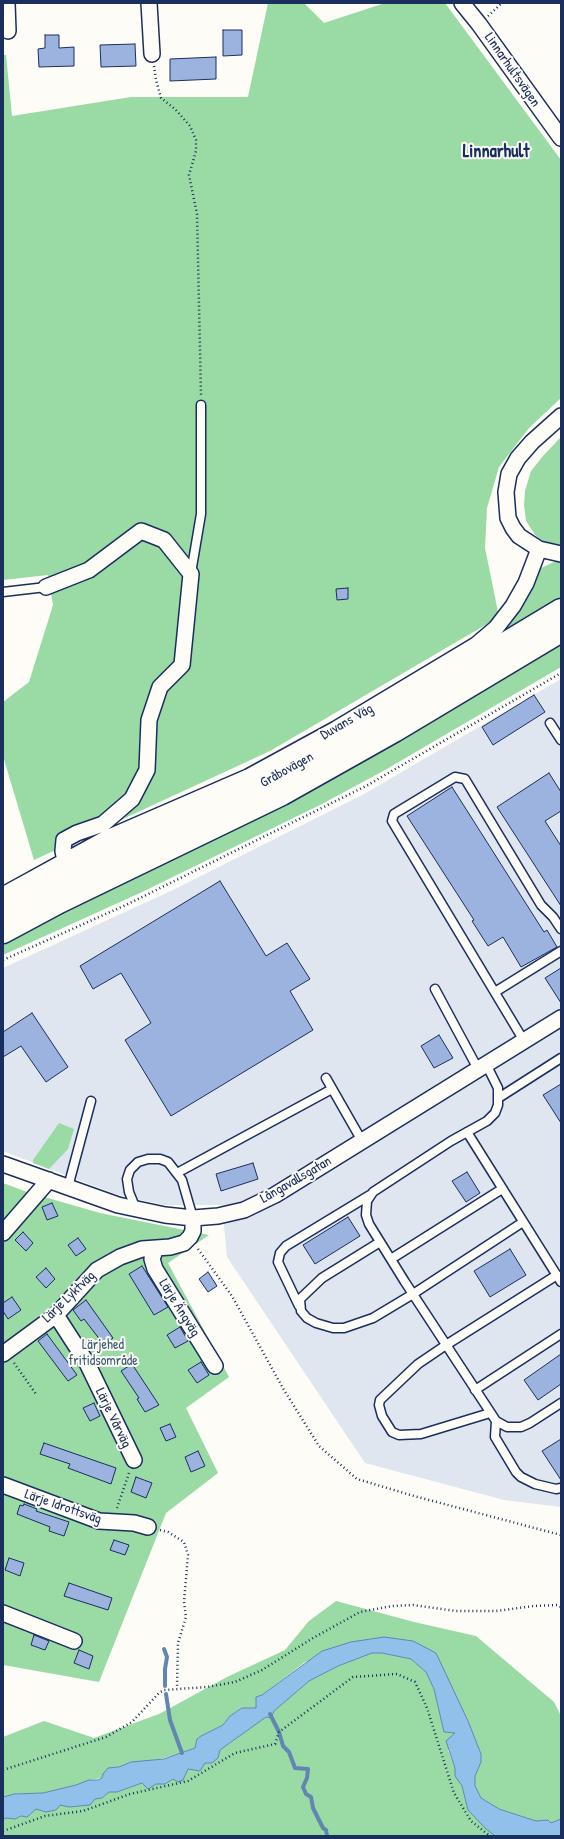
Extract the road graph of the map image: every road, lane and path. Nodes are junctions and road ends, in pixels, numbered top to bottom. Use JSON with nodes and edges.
{"nodes":[{"id":1,"x":7,"y":3,"type":"edge"},
{"id":2,"x":149,"y":3,"type":"edge"},
{"id":3,"x":462,"y":3,"type":"edge"},
{"id":4,"x":8,"y":31,"type":"dead end"},
{"id":5,"x":152,"y":54,"type":"joint"},
{"id":6,"x":561,"y":138,"type":"edge"},
{"id":7,"x":201,"y":406,"type":"joint"},
{"id":8,"x":561,"y":416,"type":"edge"},
{"id":9,"x":539,"y":549,"type":"junction"},
{"id":10,"x":561,"y":554,"type":"edge"},
{"id":11,"x":191,"y":574,"type":"junction"},
{"id":12,"x":46,"y":587,"type":"joint"},
{"id":13,"x":3,"y":592,"type":"edge"},
{"id":14,"x":561,"y":610,"type":"edge"},
{"id":15,"x":561,"y":631,"type":"edge"},
{"id":16,"x":561,"y":673,"type":"edge"},
{"id":17,"x":550,"y":723,"type":"dead end"},
{"id":18,"x":561,"y":740,"type":"edge"},
{"id":19,"x":64,"y":862,"type":"junction"},
{"id":20,"x":7,"y":889,"type":"edge"},
{"id":21,"x":3,"y":912,"type":"edge"},
{"id":22,"x":561,"y":930,"type":"edge"},
{"id":23,"x":3,"y":932,"type":"edge"},
{"id":24,"x":561,"y":951,"type":"edge"},
{"id":25,"x":3,"y":960,"type":"edge"},
{"id":26,"x":434,"y":989,"type":"dead end"},
{"id":27,"x":495,"y":992,"type":"junction"},
{"id":28,"x":561,"y":1018,"type":"edge"},
{"id":29,"x":524,"y":1041,"type":"junction"},
{"id":30,"x":561,"y":1058,"type":"edge"},
{"id":31,"x":482,"y":1067,"type":"junction"},
{"id":32,"x":326,"y":1078,"type":"dead end"},
{"id":33,"x":332,"y":1089,"type":"junction"},
{"id":34,"x":500,"y":1097,"type":"junction"},
{"id":35,"x":91,"y":1101,"type":"dead end"},
{"id":36,"x":467,"y":1132,"type":"junction"},
{"id":37,"x":362,"y":1141,"type":"junction"},
{"id":38,"x":3,"y":1164,"type":"edge"},
{"id":39,"x":178,"y":1173,"type":"junction"},
{"id":40,"x":49,"y":1180,"type":"junction"},
{"id":41,"x":68,"y":1187,"type":"junction"},
{"id":42,"x":502,"y":1189,"type":"junction"},
{"id":43,"x":370,"y":1195,"type":"junction"},
{"id":44,"x":136,"y":1208,"type":"junction"},
{"id":45,"x":193,"y":1218,"type":"junction"},
{"id":46,"x":523,"y":1222,"type":"junction"},
{"id":47,"x":3,"y":1233,"type":"edge"},
{"id":48,"x":190,"y":1237,"type":"junction"},
{"id":49,"x":380,"y":1242,"type":"junction"},
{"id":50,"x":156,"y":1248,"type":"junction"},
{"id":51,"x":391,"y":1259,"type":"junction"},
{"id":52,"x":559,"y":1278,"type":"edge"},
{"id":53,"x":413,"y":1294,"type":"junction"},
{"id":54,"x":299,"y":1306,"type":"junction"},
{"id":55,"x":56,"y":1315,"type":"junction"},
{"id":56,"x":561,"y":1334,"type":"edge"},
{"id":57,"x":446,"y":1345,"type":"junction"},
{"id":58,"x":5,"y":1352,"type":"edge"},
{"id":59,"x":215,"y":1366,"type":"dead end"},
{"id":60,"x":475,"y":1390,"type":"junction"},
{"id":61,"x":36,"y":1394,"type":"dead end"},
{"id":62,"x":561,"y":1403,"type":"edge"},
{"id":63,"x":490,"y":1413,"type":"junction"},
{"id":64,"x":496,"y":1421,"type":"junction"},
{"id":65,"x":134,"y":1460,"type":"joint"},
{"id":66,"x":3,"y":1485,"type":"edge"},
{"id":67,"x":561,"y":1488,"type":"edge"},
{"id":68,"x":112,"y":1522,"type":"junction"},
{"id":69,"x":148,"y":1527,"type":"joint"},
{"id":70,"x":561,"y":1535,"type":"edge"},
{"id":71,"x":561,"y":1607,"type":"edge"},
{"id":72,"x":3,"y":1613,"type":"edge"},
{"id":73,"x":74,"y":1641,"type":"dead end"},
{"id":74,"x":177,"y":1688,"type":"junction"},
{"id":75,"x":3,"y":1770,"type":"edge"},
{"id":76,"x":3,"y":1831,"type":"edge"},
{"id":77,"x":490,"y":1836,"type":"edge"}],
"edges":[{"from":1,"to":4,"type":"street"},
{"from":2,"to":5,"type":"street"},
{"from":3,"to":6,"type":"street","name":"Linnarhultsvägen"},
{"from":5,"to":7,"type":"path"},
{"from":7,"to":11,"type":"lane"},
{"from":8,"to":9,"type":"street"},
{"from":9,"to":10,"type":"street"},
{"from":9,"to":19,"type":"street","name":"Duvans Väg"},
{"from":11,"to":12,"type":"street"},
{"from":11,"to":19,"type":"street"},
{"from":12,"to":13,"type":"lane"},
{"from":14,"to":21,"type":"main road","name":"Gråbovägen"},
{"from":15,"to":23,"type":"main road","name":"Gråbovägen"},
{"from":16,"to":25,"type":"path"},
{"from":17,"to":18,"type":"lane"},
{"from":19,"to":20,"type":"street","name":"Duvans Väg"},
{"from":22,"to":27,"type":"lane"},
{"from":24,"to":27,"type":"lane"},
{"from":26,"to":31,"type":"lane"},
{"from":27,"to":29,"type":"lane"},
{"from":28,"to":29,"type":"street","name":"Långavallsgatan"},
{"from":29,"to":31,"type":"street","name":"Långavallsgatan"},
{"from":30,"to":34,"type":"lane"},
{"from":31,"to":34,"type":"lane"},
{"from":31,"to":37,"type":"street","name":"Långavallsgatan"},
{"from":32,"to":33,"type":"lane"},
{"from":33,"to":37,"type":"lane"},
{"from":33,"to":39,"type":"lane"},
{"from":34,"to":36,"type":"lane"},
{"from":35,"to":41,"type":"lane"},
{"from":36,"to":42,"type":"lane"},
{"from":36,"to":43,"type":"lane"},
{"from":37,"to":45,"type":"street","name":"Långavallsgatan"},
{"from":38,"to":40,"type":"street","name":"Långavallsgatan"},
{"from":39,"to":44,"type":"lane"},
{"from":39,"to":45,"type":"lane"},
{"from":40,"to":41,"type":"street","name":"Långavallsgatan"},
{"from":40,"to":47,"type":"street"},
{"from":41,"to":44,"type":"street","name":"Långavallsgatan"},
{"from":42,"to":46,"type":"lane"},
{"from":42,"to":51,"type":"lane"},
{"from":43,"to":49,"type":"lane"},
{"from":43,"to":54,"type":"lane"},
{"from":44,"to":45,"type":"street","name":"Långavallsgatan"},
{"from":45,"to":48,"type":"street"},
{"from":46,"to":52,"type":"lane"},
{"from":46,"to":53,"type":"lane"},
{"from":48,"to":50,"type":"street","name":"Lärje Lyktväg"},
{"from":48,"to":70,"type":"path"},
{"from":49,"to":51,"type":"lane"},
{"from":49,"to":54,"type":"lane"},
{"from":50,"to":55,"type":"street","name":"Lärje Lyktväg"},
{"from":50,"to":59,"type":"street","name":"Lärje Ängväg"},
{"from":51,"to":53,"type":"lane"},
{"from":52,"to":57,"type":"lane"},
{"from":53,"to":54,"type":"lane"},
{"from":53,"to":57,"type":"lane"},
{"from":55,"to":58,"type":"street","name":"Lärje Lyktväg"},
{"from":55,"to":65,"type":"street","name":"Lärje Vårväg"},
{"from":56,"to":60,"type":"lane"},
{"from":57,"to":60,"type":"lane"},
{"from":57,"to":63,"type":"lane"},
{"from":58,"to":61,"type":"path"},
{"from":60,"to":63,"type":"lane"},
{"from":62,"to":64,"type":"lane"},
{"from":63,"to":64,"type":"lane"},
{"from":64,"to":67,"type":"lane"},
{"from":65,"to":68,"type":"path"},
{"from":66,"to":68,"type":"street","name":"Lärje Idrottsväg"},
{"from":68,"to":69,"type":"street","name":"Lärje Idrottsväg"},
{"from":69,"to":74,"type":"path"},
{"from":71,"to":74,"type":"path"},
{"from":72,"to":73,"type":"street"},
{"from":74,"to":75,"type":"path"},
{"from":76,"to":77,"type":"path"}]}
